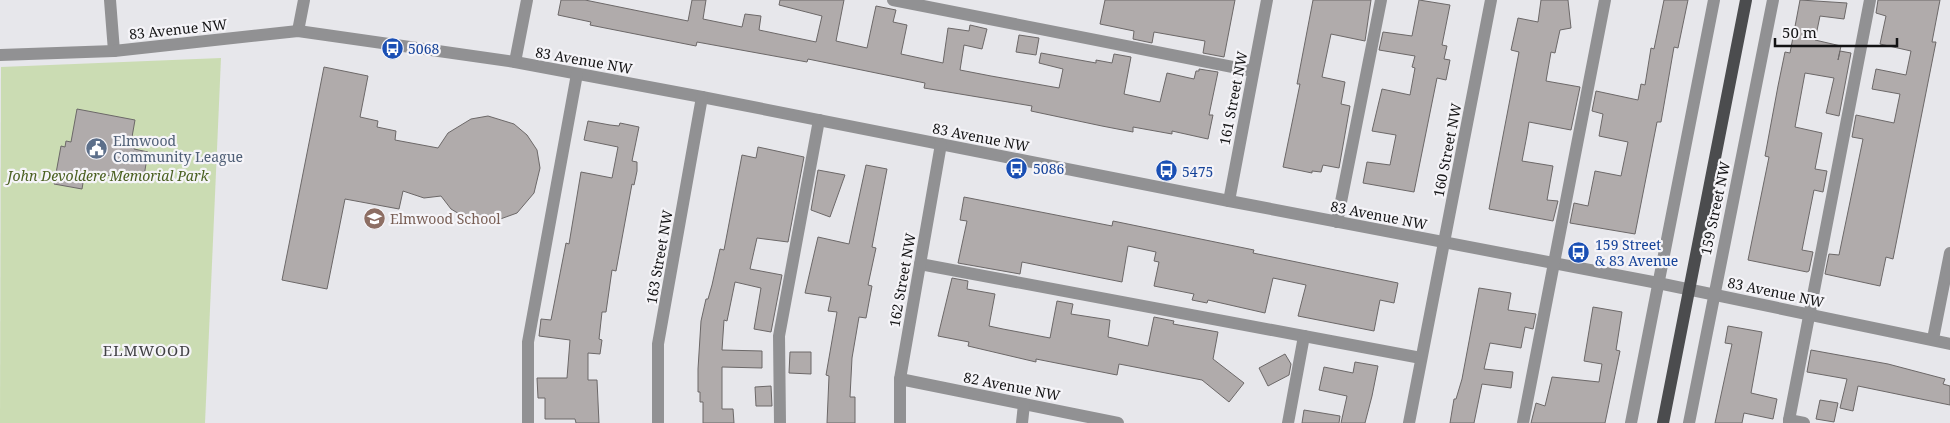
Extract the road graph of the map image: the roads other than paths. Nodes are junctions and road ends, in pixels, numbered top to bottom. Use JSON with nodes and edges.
{"nodes":[{"id":1,"x":110,"y":0,"type":"edge"},
{"id":2,"x":304,"y":0,"type":"edge"},
{"id":3,"x":527,"y":0,"type":"edge"},
{"id":4,"x":893,"y":0,"type":"edge"},
{"id":5,"x":1267,"y":0,"type":"edge"},
{"id":6,"x":1381,"y":0,"type":"edge"},
{"id":7,"x":1491,"y":0,"type":"edge"},
{"id":8,"x":1605,"y":0,"type":"edge"},
{"id":9,"x":1714,"y":0,"type":"edge"},
{"id":10,"x":1746,"y":0,"type":"edge"},
{"id":11,"x":1773,"y":0,"type":"edge"},
{"id":12,"x":1870,"y":0,"type":"edge"},
{"id":13,"x":298,"y":31,"type":"junction"},
{"id":14,"x":114,"y":51,"type":"junction"},
{"id":15,"x":0,"y":55,"type":"edge"},
{"id":16,"x":515,"y":62,"type":"junction"},
{"id":17,"x":1253,"y":71,"type":"junction"},
{"id":18,"x":577,"y":74,"type":"junction"},
{"id":19,"x":702,"y":96,"type":"junction"},
{"id":20,"x":819,"y":120,"type":"junction"},
{"id":21,"x":942,"y":144,"type":"junction"},
{"id":22,"x":1229,"y":201,"type":"junction"},
{"id":23,"x":1337,"y":222,"type":"junction"},
{"id":24,"x":1444,"y":243,"type":"junction"},
{"id":25,"x":1950,"y":253,"type":"edge"},
{"id":26,"x":920,"y":264,"type":"junction"},
{"id":27,"x":1555,"y":264,"type":"junction"},
{"id":28,"x":1658,"y":283,"type":"junction"},
{"id":29,"x":1690,"y":290,"type":"junction"},
{"id":30,"x":1713,"y":295,"type":"junction"},
{"id":31,"x":1808,"y":314,"type":"junction"},
{"id":32,"x":1304,"y":336,"type":"junction"},
{"id":33,"x":1933,"y":339,"type":"junction"},
{"id":34,"x":1950,"y":344,"type":"edge"},
{"id":35,"x":1422,"y":358,"type":"junction"},
{"id":36,"x":900,"y":379,"type":"junction"},
{"id":37,"x":1024,"y":404,"type":"junction"},
{"id":38,"x":1789,"y":422,"type":"edge"},
{"id":39,"x":528,"y":423,"type":"edge"},
{"id":40,"x":658,"y":423,"type":"edge"},
{"id":41,"x":780,"y":423,"type":"edge"},
{"id":42,"x":900,"y":423,"type":"edge"},
{"id":43,"x":1022,"y":423,"type":"edge"},
{"id":44,"x":1118,"y":423,"type":"edge"},
{"id":45,"x":1288,"y":423,"type":"edge"},
{"id":46,"x":1409,"y":423,"type":"edge"},
{"id":47,"x":1523,"y":423,"type":"edge"},
{"id":48,"x":1631,"y":423,"type":"edge"},
{"id":49,"x":1663,"y":423,"type":"edge"},
{"id":50,"x":1689,"y":423,"type":"edge"},
{"id":51,"x":1804,"y":423,"type":"edge"}],
"edges":[{"from":1,"to":14,"type":"street"},
{"from":2,"to":13,"type":"street"},
{"from":3,"to":16,"type":"street"},
{"from":4,"to":17,"type":"street"},
{"from":5,"to":17,"type":"street","name":"161 Street NW"},
{"from":6,"to":23,"type":"street"},
{"from":7,"to":24,"type":"street","name":"160 Street NW"},
{"from":8,"to":27,"type":"street"},
{"from":9,"to":28,"type":"street"},
{"from":10,"to":29,"type":"main road","name":"159 Street NW"},
{"from":11,"to":30,"type":"street","name":"159 Street NW"},
{"from":12,"to":31,"type":"street"},
{"from":13,"to":14,"type":"street","name":"83 Avenue NW"},
{"from":13,"to":16,"type":"street","name":"83 Avenue NW"},
{"from":14,"to":15,"type":"street","name":"83 Avenue NW"},
{"from":16,"to":18,"type":"street","name":"83 Avenue NW"},
{"from":17,"to":22,"type":"street","name":"161 Street NW"},
{"from":18,"to":19,"type":"street","name":"83 Avenue NW"},
{"from":18,"to":39,"type":"street"},
{"from":19,"to":20,"type":"street","name":"83 Avenue NW"},
{"from":19,"to":40,"type":"street","name":"163 Street NW"},
{"from":20,"to":21,"type":"street","name":"83 Avenue NW"},
{"from":20,"to":41,"type":"street"},
{"from":21,"to":22,"type":"street","name":"83 Avenue NW"},
{"from":21,"to":26,"type":"street","name":"162 Street NW"},
{"from":22,"to":23,"type":"street","name":"83 Avenue NW"},
{"from":23,"to":24,"type":"street","name":"83 Avenue NW"},
{"from":24,"to":27,"type":"street","name":"83 Avenue NW"},
{"from":24,"to":35,"type":"street","name":"160 Street NW"},
{"from":25,"to":33,"type":"street"},
{"from":26,"to":32,"type":"street"},
{"from":26,"to":36,"type":"street","name":"162 Street NW"},
{"from":27,"to":28,"type":"street","name":"83 Avenue NW"},
{"from":27,"to":47,"type":"street"},
{"from":28,"to":29,"type":"street","name":"83 Avenue NW"},
{"from":28,"to":48,"type":"street"},
{"from":29,"to":30,"type":"street","name":"83 Avenue NW"},
{"from":29,"to":49,"type":"main road","name":"159 Street NW"},
{"from":30,"to":31,"type":"street","name":"83 Avenue NW"},
{"from":30,"to":50,"type":"street","name":"159 Street NW"},
{"from":31,"to":33,"type":"street","name":"83 Avenue NW"},
{"from":31,"to":38,"type":"street"},
{"from":32,"to":35,"type":"street"},
{"from":32,"to":45,"type":"street"},
{"from":33,"to":34,"type":"street","name":"83 Avenue NW"},
{"from":35,"to":46,"type":"street","name":"160 Street NW"},
{"from":36,"to":37,"type":"street","name":"82 Avenue NW"},
{"from":36,"to":42,"type":"street","name":"162 Street NW"},
{"from":37,"to":43,"type":"street"},
{"from":37,"to":44,"type":"street","name":"82 Avenue NW"},
{"from":38,"to":51,"type":"street"}]}
